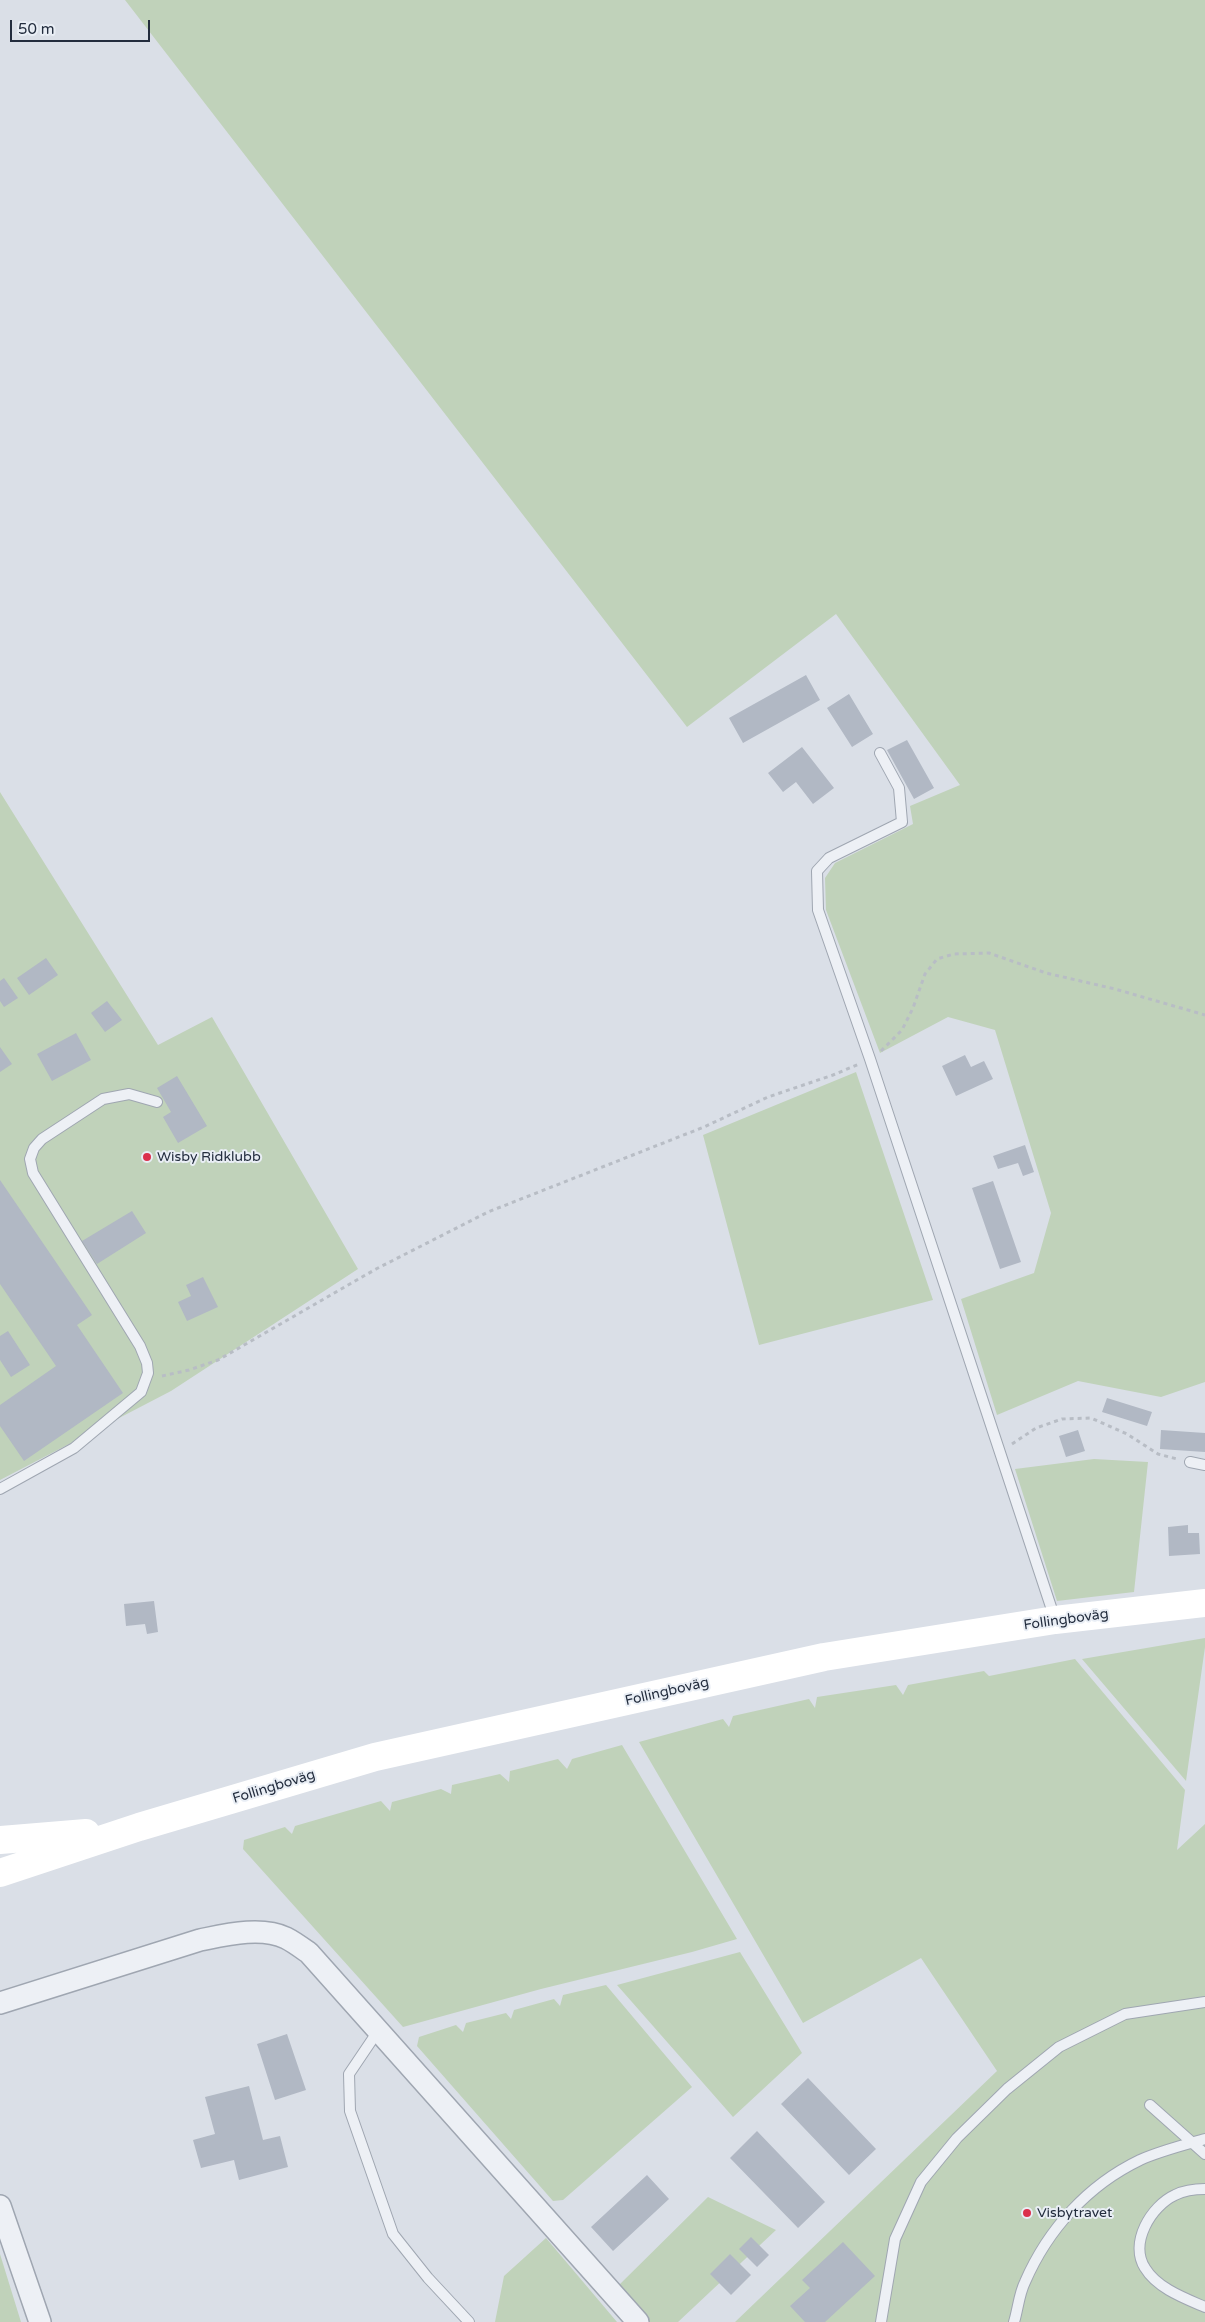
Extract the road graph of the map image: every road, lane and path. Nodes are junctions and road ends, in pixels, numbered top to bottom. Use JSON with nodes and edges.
{"nodes":[{"id":1,"x":880,"y":753,"type":"dead end"},
{"id":2,"x":1205,"y":1015,"type":"edge"},
{"id":3,"x":870,"y":1059,"type":"junction"},
{"id":4,"x":157,"y":1102,"type":"dead end"},
{"id":5,"x":146,"y":1380,"type":"junction"},
{"id":6,"x":999,"y":1452,"type":"junction"},
{"id":7,"x":1190,"y":1462,"type":"joint"},
{"id":8,"x":1205,"y":1465,"type":"edge"},
{"id":9,"x":0,"y":1489,"type":"edge"},
{"id":10,"x":1205,"y":1603,"type":"edge"},
{"id":11,"x":1055,"y":1620,"type":"junction"},
{"id":12,"x":140,"y":1827,"type":"junction"},
{"id":13,"x":0,"y":1840,"type":"edge"},
{"id":14,"x":0,"y":1873,"type":"edge"},
{"id":15,"x":0,"y":2002,"type":"edge"},
{"id":16,"x":1205,"y":2002,"type":"edge"},
{"id":17,"x":378,"y":2031,"type":"junction"},
{"id":18,"x":1150,"y":2105,"type":"dead end"},
{"id":19,"x":1205,"y":2139,"type":"edge"},
{"id":20,"x":1192,"y":2143,"type":"junction"},
{"id":21,"x":1205,"y":2154,"type":"edge"},
{"id":22,"x":1205,"y":2188,"type":"edge"},
{"id":23,"x":0,"y":2206,"type":"edge"},
{"id":24,"x":1205,"y":2307,"type":"edge"},
{"id":25,"x":40,"y":2322,"type":"edge"},
{"id":26,"x":469,"y":2322,"type":"edge"},
{"id":27,"x":638,"y":2322,"type":"edge"},
{"id":28,"x":881,"y":2322,"type":"edge"},
{"id":29,"x":1014,"y":2322,"type":"edge"}],
"edges":[{"from":1,"to":3,"type":"lane"},
{"from":2,"to":3,"type":"path"},
{"from":3,"to":5,"type":"path"},
{"from":3,"to":6,"type":"lane"},
{"from":4,"to":5,"type":"lane"},
{"from":5,"to":9,"type":"lane"},
{"from":6,"to":7,"type":"path"},
{"from":6,"to":11,"type":"lane"},
{"from":7,"to":8,"type":"lane"},
{"from":10,"to":11,"type":"main road","name":"Follingboväg"},
{"from":11,"to":12,"type":"main road","name":"Follingboväg"},
{"from":12,"to":13,"type":"main road","name":"Follingboväg"},
{"from":12,"to":14,"type":"main road","name":"Follingboväg"},
{"from":15,"to":17,"type":"street"},
{"from":16,"to":28,"type":"lane"},
{"from":17,"to":26,"type":"lane"},
{"from":17,"to":27,"type":"street"},
{"from":18,"to":20,"type":"lane"},
{"from":19,"to":20,"type":"lane"},
{"from":20,"to":21,"type":"lane"},
{"from":20,"to":29,"type":"lane"},
{"from":22,"to":24,"type":"lane"},
{"from":23,"to":25,"type":"street"}]}
